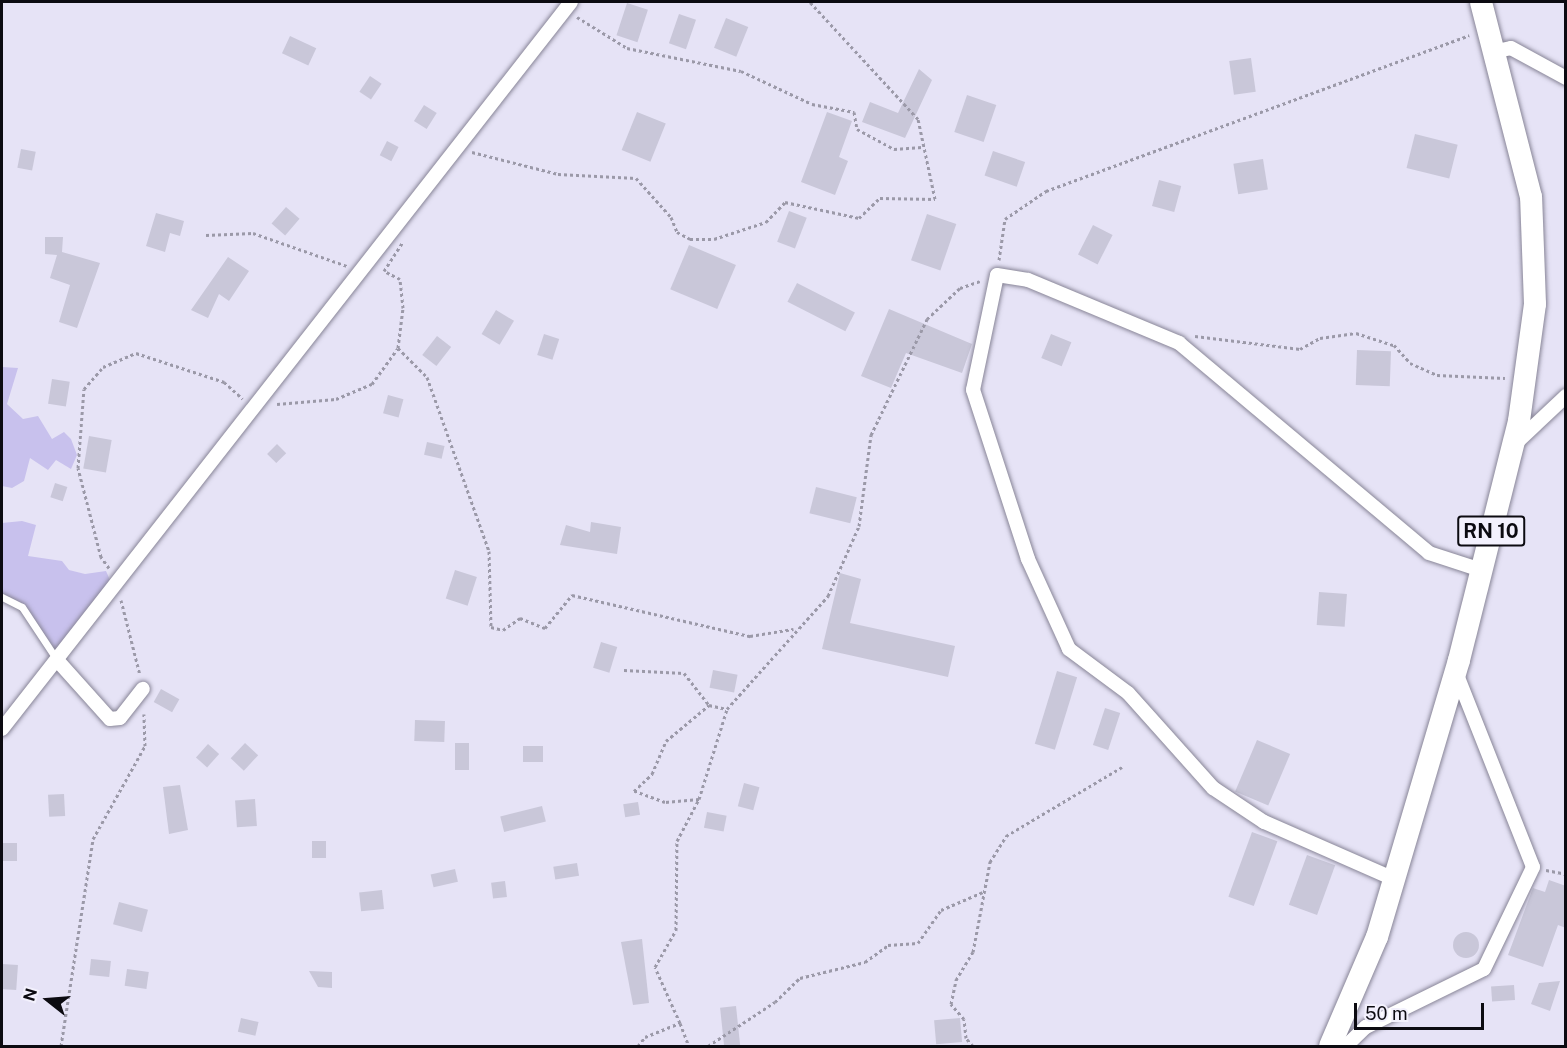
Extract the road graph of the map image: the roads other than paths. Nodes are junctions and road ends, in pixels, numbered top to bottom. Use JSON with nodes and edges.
{"nodes":[{"id":1,"x":1481,"y":2,"type":"edge"},
{"id":2,"x":568,"y":5,"type":"edge"},
{"id":3,"x":1492,"y":52,"type":"junction"},
{"id":4,"x":1566,"y":78,"type":"edge"},
{"id":5,"x":1566,"y":396,"type":"edge"},
{"id":6,"x":1512,"y":446,"type":"junction"},
{"id":7,"x":1481,"y":570,"type":"junction"},
{"id":8,"x":2,"y":597,"type":"edge"},
{"id":9,"x":57,"y":660,"type":"junction"},
{"id":10,"x":1455,"y":672,"type":"junction"},
{"id":11,"x":143,"y":689,"type":"road end"},
{"id":12,"x":2,"y":729,"type":"edge"},
{"id":13,"x":1394,"y":879,"type":"junction"},
{"id":14,"x":1330,"y":1047,"type":"edge"},
{"id":15,"x":1346,"y":1047,"type":"edge"}],
"edges":[{"from":1,"to":3,"type":"main road","number":"RN 10"},
{"from":2,"to":9,"type":"street"},
{"from":3,"to":4,"type":"street"},
{"from":3,"to":6,"type":"main road","number":"RN 10"},
{"from":5,"to":6,"type":"street"},
{"from":6,"to":7,"type":"main road","number":"RN 10"},
{"from":7,"to":10,"type":"main road","number":"RN 10"},
{"from":7,"to":13,"type":"street"},
{"from":8,"to":9,"type":"lane"},
{"from":9,"to":11,"type":"street"},
{"from":9,"to":12,"type":"street"},
{"from":10,"to":13,"type":"main road","number":"RN 10"},
{"from":10,"to":15,"type":"street"},
{"from":13,"to":14,"type":"main road","number":"RN 10"}]}
